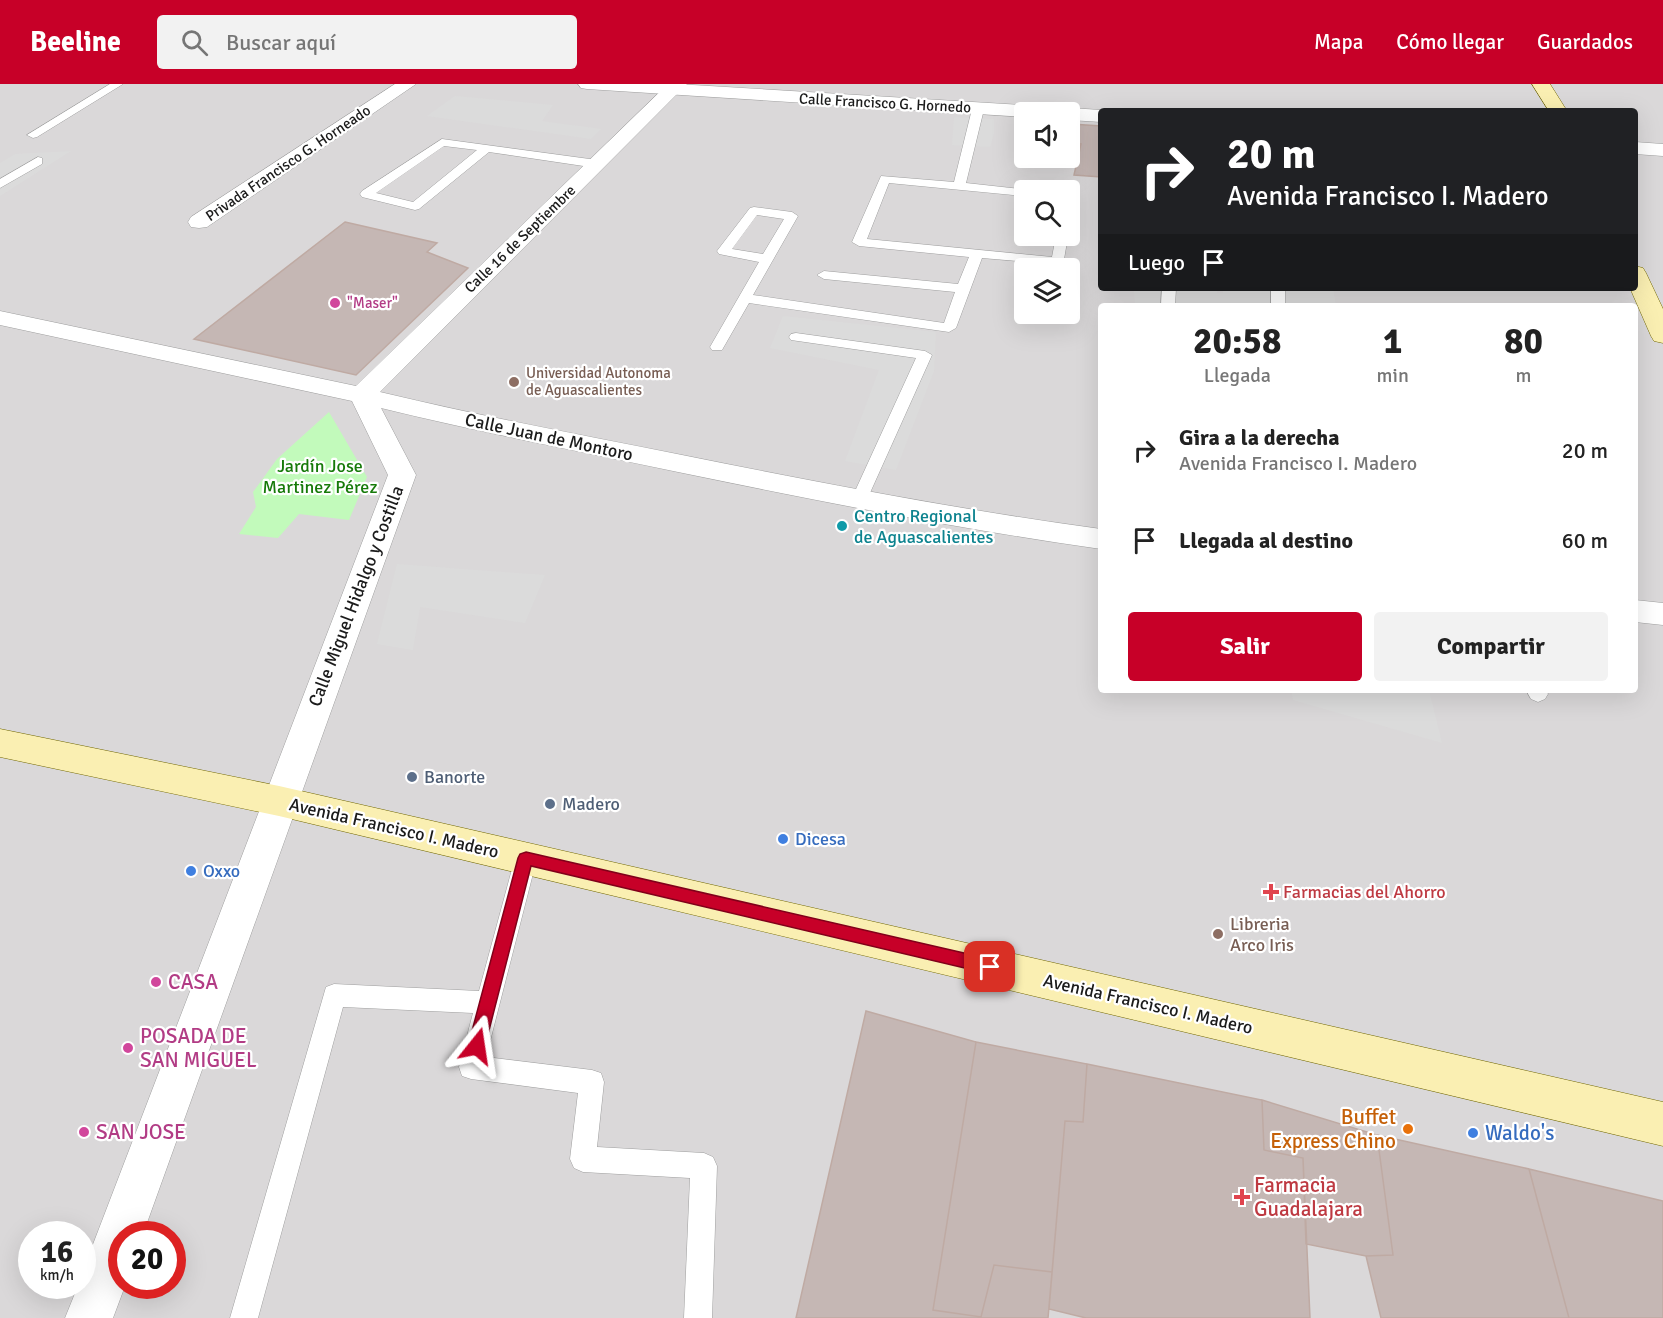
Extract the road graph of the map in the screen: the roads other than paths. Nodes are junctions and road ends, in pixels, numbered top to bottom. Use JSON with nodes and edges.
{"nodes":[{"id":1,"x":118,"y":84,"type":"edge"},
{"id":2,"x":407,"y":84,"type":"edge"},
{"id":3,"x":587,"y":84,"type":"edge"},
{"id":4,"x":1542,"y":84,"type":"edge"},
{"id":5,"x":675,"y":87,"type":"edge"},
{"id":6,"x":1556,"y":108,"type":"edge"},
{"id":7,"x":978,"y":109,"type":"junction"},
{"id":8,"x":1014,"y":111,"type":"edge"},
{"id":9,"x":1080,"y":115,"type":"edge"},
{"id":10,"x":1098,"y":116,"type":"edge"},
{"id":11,"x":33,"y":135,"type":"dead end"},
{"id":12,"x":487,"y":148,"type":"junction"},
{"id":13,"x":1638,"y":148,"type":"edge"},
{"id":14,"x":1663,"y":150,"type":"edge"},
{"id":15,"x":38,"y":161,"type":"dead end"},
{"id":16,"x":597,"y":164,"type":"junction"},
{"id":17,"x":0,"y":184,"type":"edge"},
{"id":18,"x":958,"y":185,"type":"junction"},
{"id":19,"x":1014,"y":191,"type":"edge"},
{"id":20,"x":199,"y":222,"type":"dead end"},
{"id":21,"x":1060,"y":246,"type":"edge"},
{"id":22,"x":977,"y":253,"type":"junction"},
{"id":23,"x":767,"y":259,"type":"junction"},
{"id":24,"x":824,"y":275,"type":"dead end"},
{"id":25,"x":1638,"y":280,"type":"edge"},
{"id":26,"x":963,"y":289,"type":"junction"},
{"id":27,"x":744,"y":298,"type":"junction"},
{"id":28,"x":0,"y":318,"type":"edge"},
{"id":29,"x":1663,"y":336,"type":"edge"},
{"id":30,"x":796,"y":337,"type":"dead end"},
{"id":31,"x":717,"y":347,"type":"dead end"},
{"id":32,"x":362,"y":394,"type":"junction"},
{"id":33,"x":858,"y":500,"type":"junction"},
{"id":34,"x":1098,"y":539,"type":"edge"},
{"id":35,"x":1638,"y":611,"type":"edge"},
{"id":36,"x":1663,"y":614,"type":"edge"},
{"id":37,"x":0,"y":743,"type":"edge"},
{"id":38,"x":279,"y":801,"type":"junction"},
{"id":39,"x":526,"y":858,"type":"junction"},
{"id":40,"x":488,"y":1003,"type":"junction"},
{"id":41,"x":1663,"y":1124,"type":"edge"},
{"id":42,"x":89,"y":1318,"type":"edge"},
{"id":43,"x":244,"y":1318,"type":"edge"},
{"id":44,"x":698,"y":1318,"type":"edge"}],
"edges":[{"from":1,"to":11,"type":"lane"},
{"from":2,"to":20,"type":"street","name":"Privada Francisco G. Horneado"},
{"from":3,"to":5,"type":"street","name":"Calle Francisco G. Hornedo"},
{"from":4,"to":6,"type":"main road"},
{"from":5,"to":7,"type":"street","name":"Calle Francisco G. Hornedo"},
{"from":5,"to":16,"type":"street","name":"Calle 16 de Septiembre"},
{"from":7,"to":8,"type":"street","name":"Calle Francisco G. Hornedo"},
{"from":7,"to":18,"type":"lane"},
{"from":9,"to":10,"type":"street"},
{"from":12,"to":12,"type":"lane"},
{"from":12,"to":16,"type":"lane"},
{"from":13,"to":14,"type":"street"},
{"from":15,"to":17,"type":"lane"},
{"from":16,"to":32,"type":"street","name":"Calle 16 de Septiembre"},
{"from":18,"to":19,"type":"lane"},
{"from":18,"to":22,"type":"lane"},
{"from":21,"to":22,"type":"lane"},
{"from":22,"to":26,"type":"lane"},
{"from":23,"to":23,"type":"lane"},
{"from":23,"to":27,"type":"lane"},
{"from":24,"to":26,"type":"lane"},
{"from":25,"to":29,"type":"main road"},
{"from":26,"to":27,"type":"lane"},
{"from":27,"to":31,"type":"lane"},
{"from":28,"to":32,"type":"street","name":"Calle Juan de Montoro"},
{"from":30,"to":33,"type":"lane"},
{"from":32,"to":33,"type":"street","name":"Calle Juan de Montoro"},
{"from":32,"to":38,"type":"street","name":"Calle Miguel Hidalgo y Costilla"},
{"from":33,"to":34,"type":"street","name":"Calle Juan de Montoro"},
{"from":35,"to":36,"type":"street"},
{"from":37,"to":38,"type":"main road","name":"Avenida Francisco I. Madero"},
{"from":38,"to":39,"type":"main road","name":"Avenida Francisco I. Madero"},
{"from":38,"to":42,"type":"street","name":"Calle Miguel Hidalgo y Costilla"},
{"from":39,"to":40,"type":"lane"},
{"from":39,"to":41,"type":"main road","name":"Avenida Francisco I. Madero"},
{"from":40,"to":43,"type":"lane"},
{"from":40,"to":44,"type":"lane"}]}
